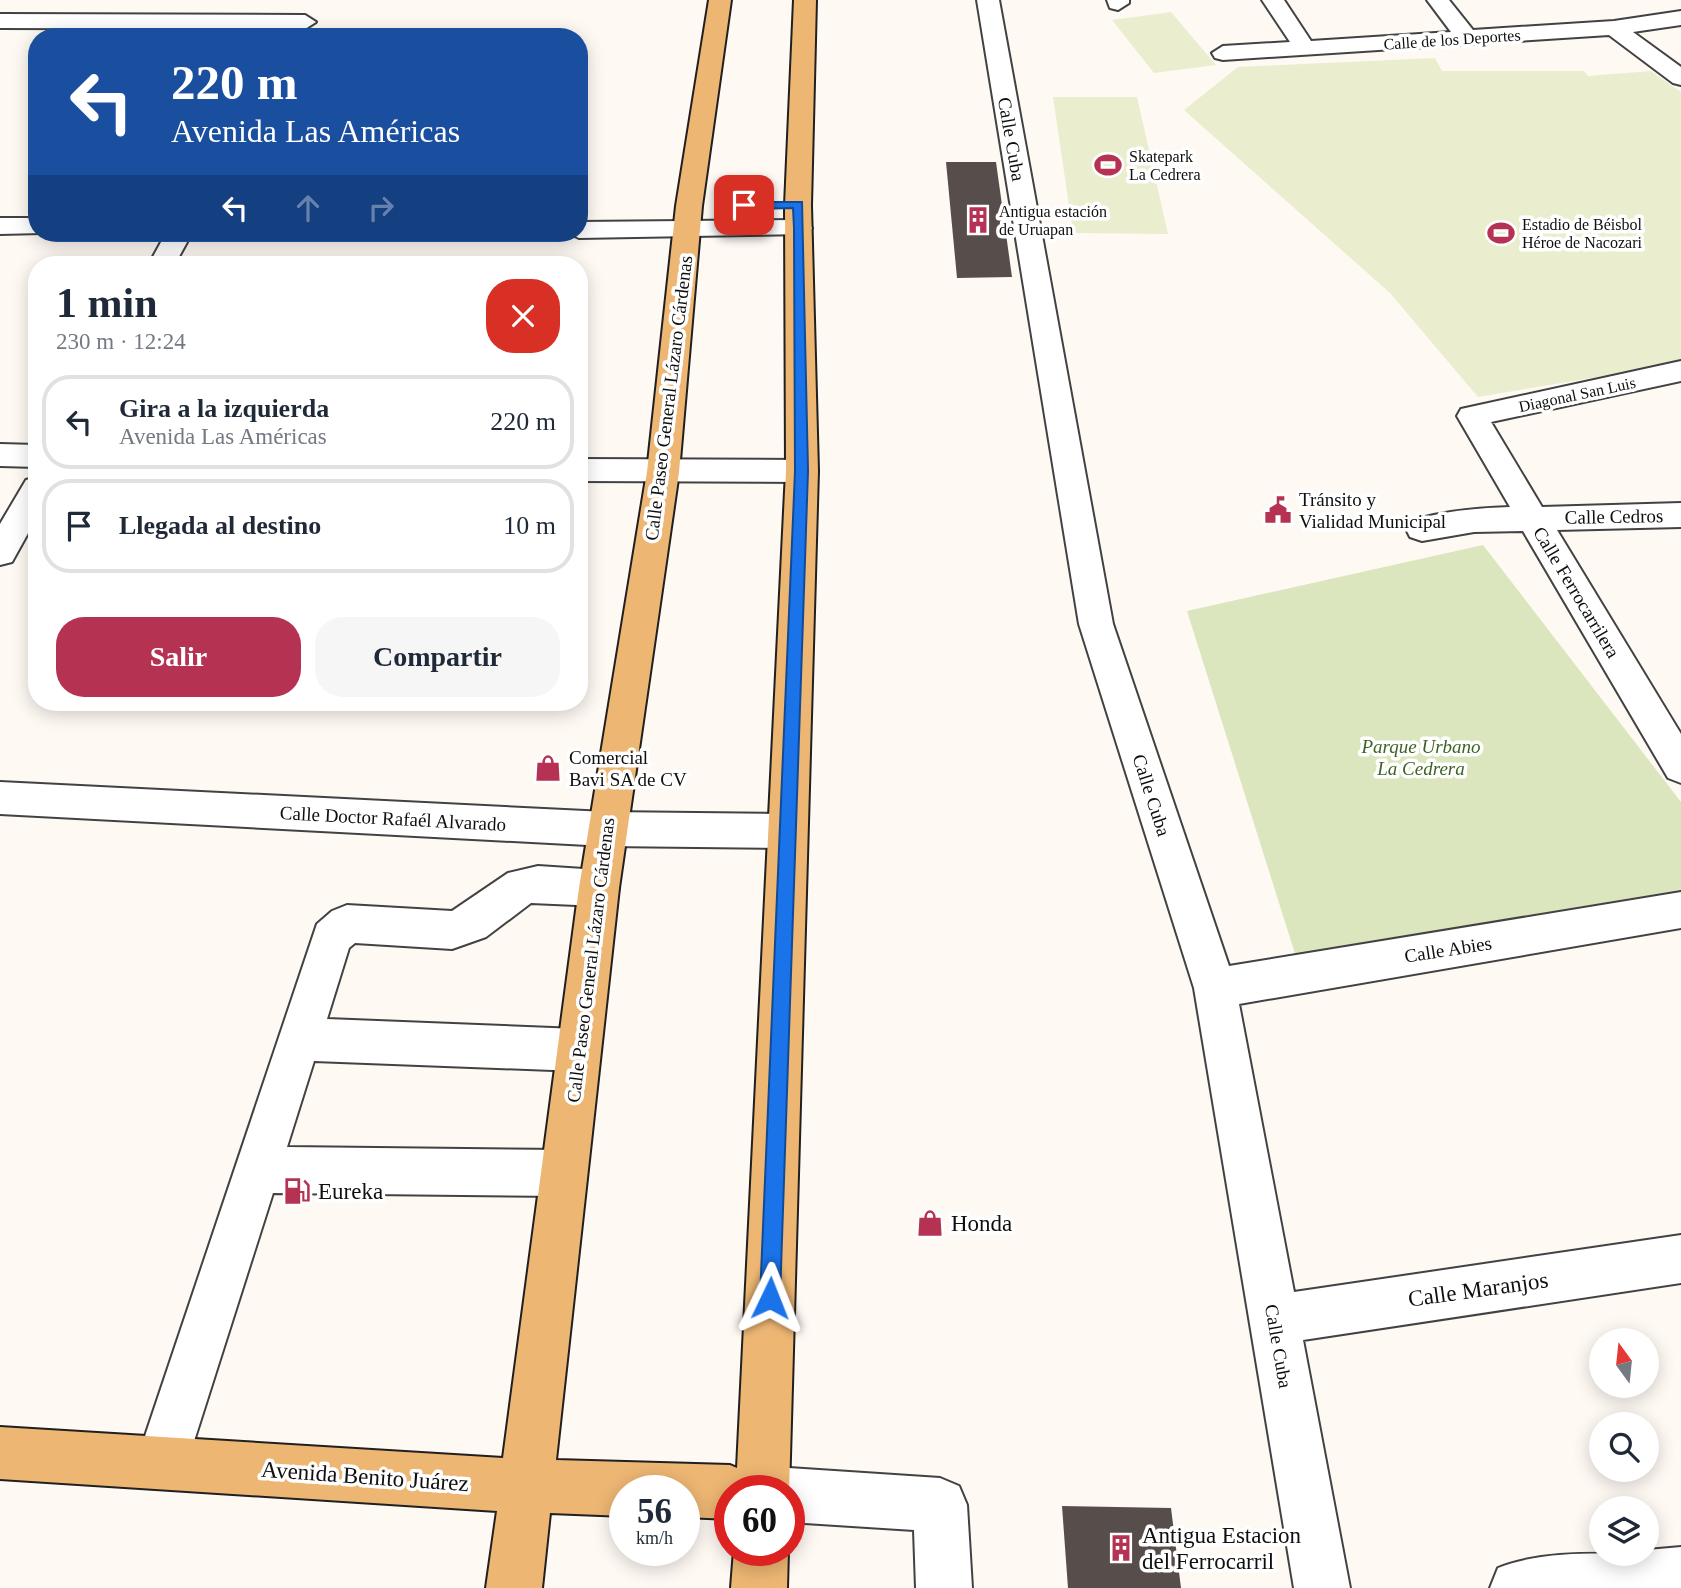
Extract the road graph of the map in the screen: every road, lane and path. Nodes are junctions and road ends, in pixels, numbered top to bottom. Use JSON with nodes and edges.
{"nodes":[{"id":1,"x":317,"y":0,"type":"edge"},
{"id":2,"x":720,"y":0,"type":"edge"},
{"id":3,"x":805,"y":0,"type":"edge"},
{"id":4,"x":988,"y":0,"type":"edge"},
{"id":5,"x":1273,"y":0,"type":"edge"},
{"id":6,"x":1438,"y":0,"type":"edge"},
{"id":7,"x":1681,"y":19,"type":"edge"},
{"id":8,"x":0,"y":21,"type":"edge"},
{"id":9,"x":1620,"y":21,"type":"junction"},
{"id":10,"x":262,"y":28,"type":"edge"},
{"id":11,"x":301,"y":28,"type":"edge"},
{"id":12,"x":1467,"y":38,"type":"junction"},
{"id":13,"x":1305,"y":48,"type":"junction"},
{"id":14,"x":1223,"y":54,"type":"dead end"},
{"id":15,"x":1681,"y":78,"type":"edge"},
{"id":16,"x":588,"y":206,"type":"edge"},
{"id":17,"x":799,"y":216,"type":"junction"},
{"id":18,"x":688,"y":218,"type":"junction"},
{"id":19,"x":0,"y":226,"type":"edge"},
{"id":20,"x":28,"y":226,"type":"edge"},
{"id":21,"x":588,"y":229,"type":"edge"},
{"id":22,"x":1681,"y":371,"type":"edge"},
{"id":23,"x":1472,"y":416,"type":"joint"},
{"id":24,"x":0,"y":455,"type":"edge"},
{"id":25,"x":28,"y":456,"type":"edge"},
{"id":26,"x":588,"y":470,"type":"edge"},
{"id":27,"x":802,"y":471,"type":"junction"},
{"id":28,"x":663,"y":472,"type":"junction"},
{"id":29,"x":28,"y":504,"type":"edge"},
{"id":30,"x":1681,"y":515,"type":"edge"},
{"id":31,"x":1532,"y":517,"type":"junction"},
{"id":32,"x":1422,"y":529,"type":"dead end"},
{"id":33,"x":0,"y":553,"type":"edge"},
{"id":34,"x":1681,"y":767,"type":"edge"},
{"id":35,"x":0,"y":798,"type":"edge"},
{"id":36,"x":606,"y":829,"type":"junction"},
{"id":37,"x":786,"y":831,"type":"junction"},
{"id":38,"x":598,"y":888,"type":"junction"},
{"id":39,"x":1681,"y":910,"type":"edge"},
{"id":40,"x":1215,"y":988,"type":"junction"},
{"id":41,"x":298,"y":1039,"type":"junction"},
{"id":42,"x":578,"y":1050,"type":"junction"},
{"id":43,"x":256,"y":1170,"type":"junction"},
{"id":44,"x":563,"y":1173,"type":"junction"},
{"id":45,"x":1681,"y":1259,"type":"edge"},
{"id":46,"x":1274,"y":1320,"type":"junction"},
{"id":47,"x":0,"y":1453,"type":"edge"},
{"id":48,"x":162,"y":1463,"type":"junction"},
{"id":49,"x":764,"y":1475,"type":"edge"},
{"id":50,"x":528,"y":1486,"type":"junction"},
{"id":51,"x":714,"y":1492,"type":"edge"},
{"id":52,"x":805,"y":1496,"type":"edge"},
{"id":53,"x":760,"y":1566,"type":"edge"},
{"id":54,"x":1681,"y":1575,"type":"edge"},
{"id":55,"x":514,"y":1588,"type":"edge"},
{"id":56,"x":759,"y":1588,"type":"edge"},
{"id":57,"x":944,"y":1588,"type":"edge"},
{"id":58,"x":1322,"y":1588,"type":"edge"},
{"id":59,"x":1518,"y":1588,"type":"edge"}],
"edges":[{"from":1,"to":11,"type":"street"},
{"from":2,"to":18,"type":"main road","name":"Calle Paseo General Lázaro Cárdenas"},
{"from":3,"to":17,"type":"main road"},
{"from":4,"to":40,"type":"street","name":"Calle Cuba"},
{"from":5,"to":13,"type":"street"},
{"from":6,"to":12,"type":"street"},
{"from":7,"to":9,"type":"street","name":"Calle de los Deportes"},
{"from":8,"to":10,"type":"street"},
{"from":9,"to":12,"type":"street","name":"Calle de los Deportes"},
{"from":9,"to":15,"type":"street"},
{"from":12,"to":13,"type":"street","name":"Calle de los Deportes"},
{"from":13,"to":14,"type":"street","name":"Calle de los Deportes"},
{"from":16,"to":18,"type":"street"},
{"from":17,"to":18,"type":"street"},
{"from":17,"to":27,"type":"main road"},
{"from":18,"to":21,"type":"street"},
{"from":18,"to":28,"type":"main road","name":"Calle Paseo General Lázaro Cárdenas"},
{"from":19,"to":20,"type":"street"},
{"from":22,"to":23,"type":"street","name":"Diagonal San Luis"},
{"from":23,"to":31,"type":"street","name":"Calle Ferrocarrilera"},
{"from":24,"to":25,"type":"street"},
{"from":26,"to":28,"type":"street"},
{"from":27,"to":28,"type":"street"},
{"from":27,"to":37,"type":"main road"},
{"from":28,"to":36,"type":"main road","name":"Calle Paseo General Lázaro Cárdenas"},
{"from":29,"to":33,"type":"street"},
{"from":30,"to":31,"type":"street","name":"Calle Cedros"},
{"from":31,"to":32,"type":"street","name":"Calle Cedros"},
{"from":31,"to":34,"type":"street","name":"Calle Ferrocarrilera"},
{"from":35,"to":36,"type":"street","name":"Calle Doctor Rafaél Alvarado"},
{"from":36,"to":37,"type":"street","name":"Calle Doctor Rafaél Alvarado"},
{"from":36,"to":38,"type":"main road","name":"Calle Paseo General Lázaro Cárdenas"},
{"from":37,"to":49,"type":"main road"},
{"from":38,"to":41,"type":"street"},
{"from":38,"to":42,"type":"main road","name":"Calle Paseo General Lázaro Cárdenas"},
{"from":39,"to":40,"type":"street","name":"Calle Abies"},
{"from":40,"to":46,"type":"street","name":"Calle Cuba"},
{"from":41,"to":42,"type":"street"},
{"from":41,"to":43,"type":"street"},
{"from":42,"to":44,"type":"main road","name":"Calle Paseo General Lázaro Cárdenas"},
{"from":43,"to":44,"type":"street"},
{"from":43,"to":48,"type":"street"},
{"from":44,"to":50,"type":"main road","name":"Calle Paseo General Lázaro Cárdenas"},
{"from":45,"to":46,"type":"street","name":"Calle Maranjos"},
{"from":46,"to":58,"type":"street","name":"Calle Cuba"},
{"from":47,"to":48,"type":"main road","name":"Avenida Benito Juárez"},
{"from":48,"to":50,"type":"main road","name":"Avenida Benito Juárez"},
{"from":50,"to":51,"type":"main road","name":"Avenida Benito Juárez"},
{"from":50,"to":55,"type":"main road","name":"Calle Paseo General Lázaro Cárdenas"},
{"from":52,"to":57,"type":"street"},
{"from":53,"to":56,"type":"main road"},
{"from":54,"to":59,"type":"street"}]}
